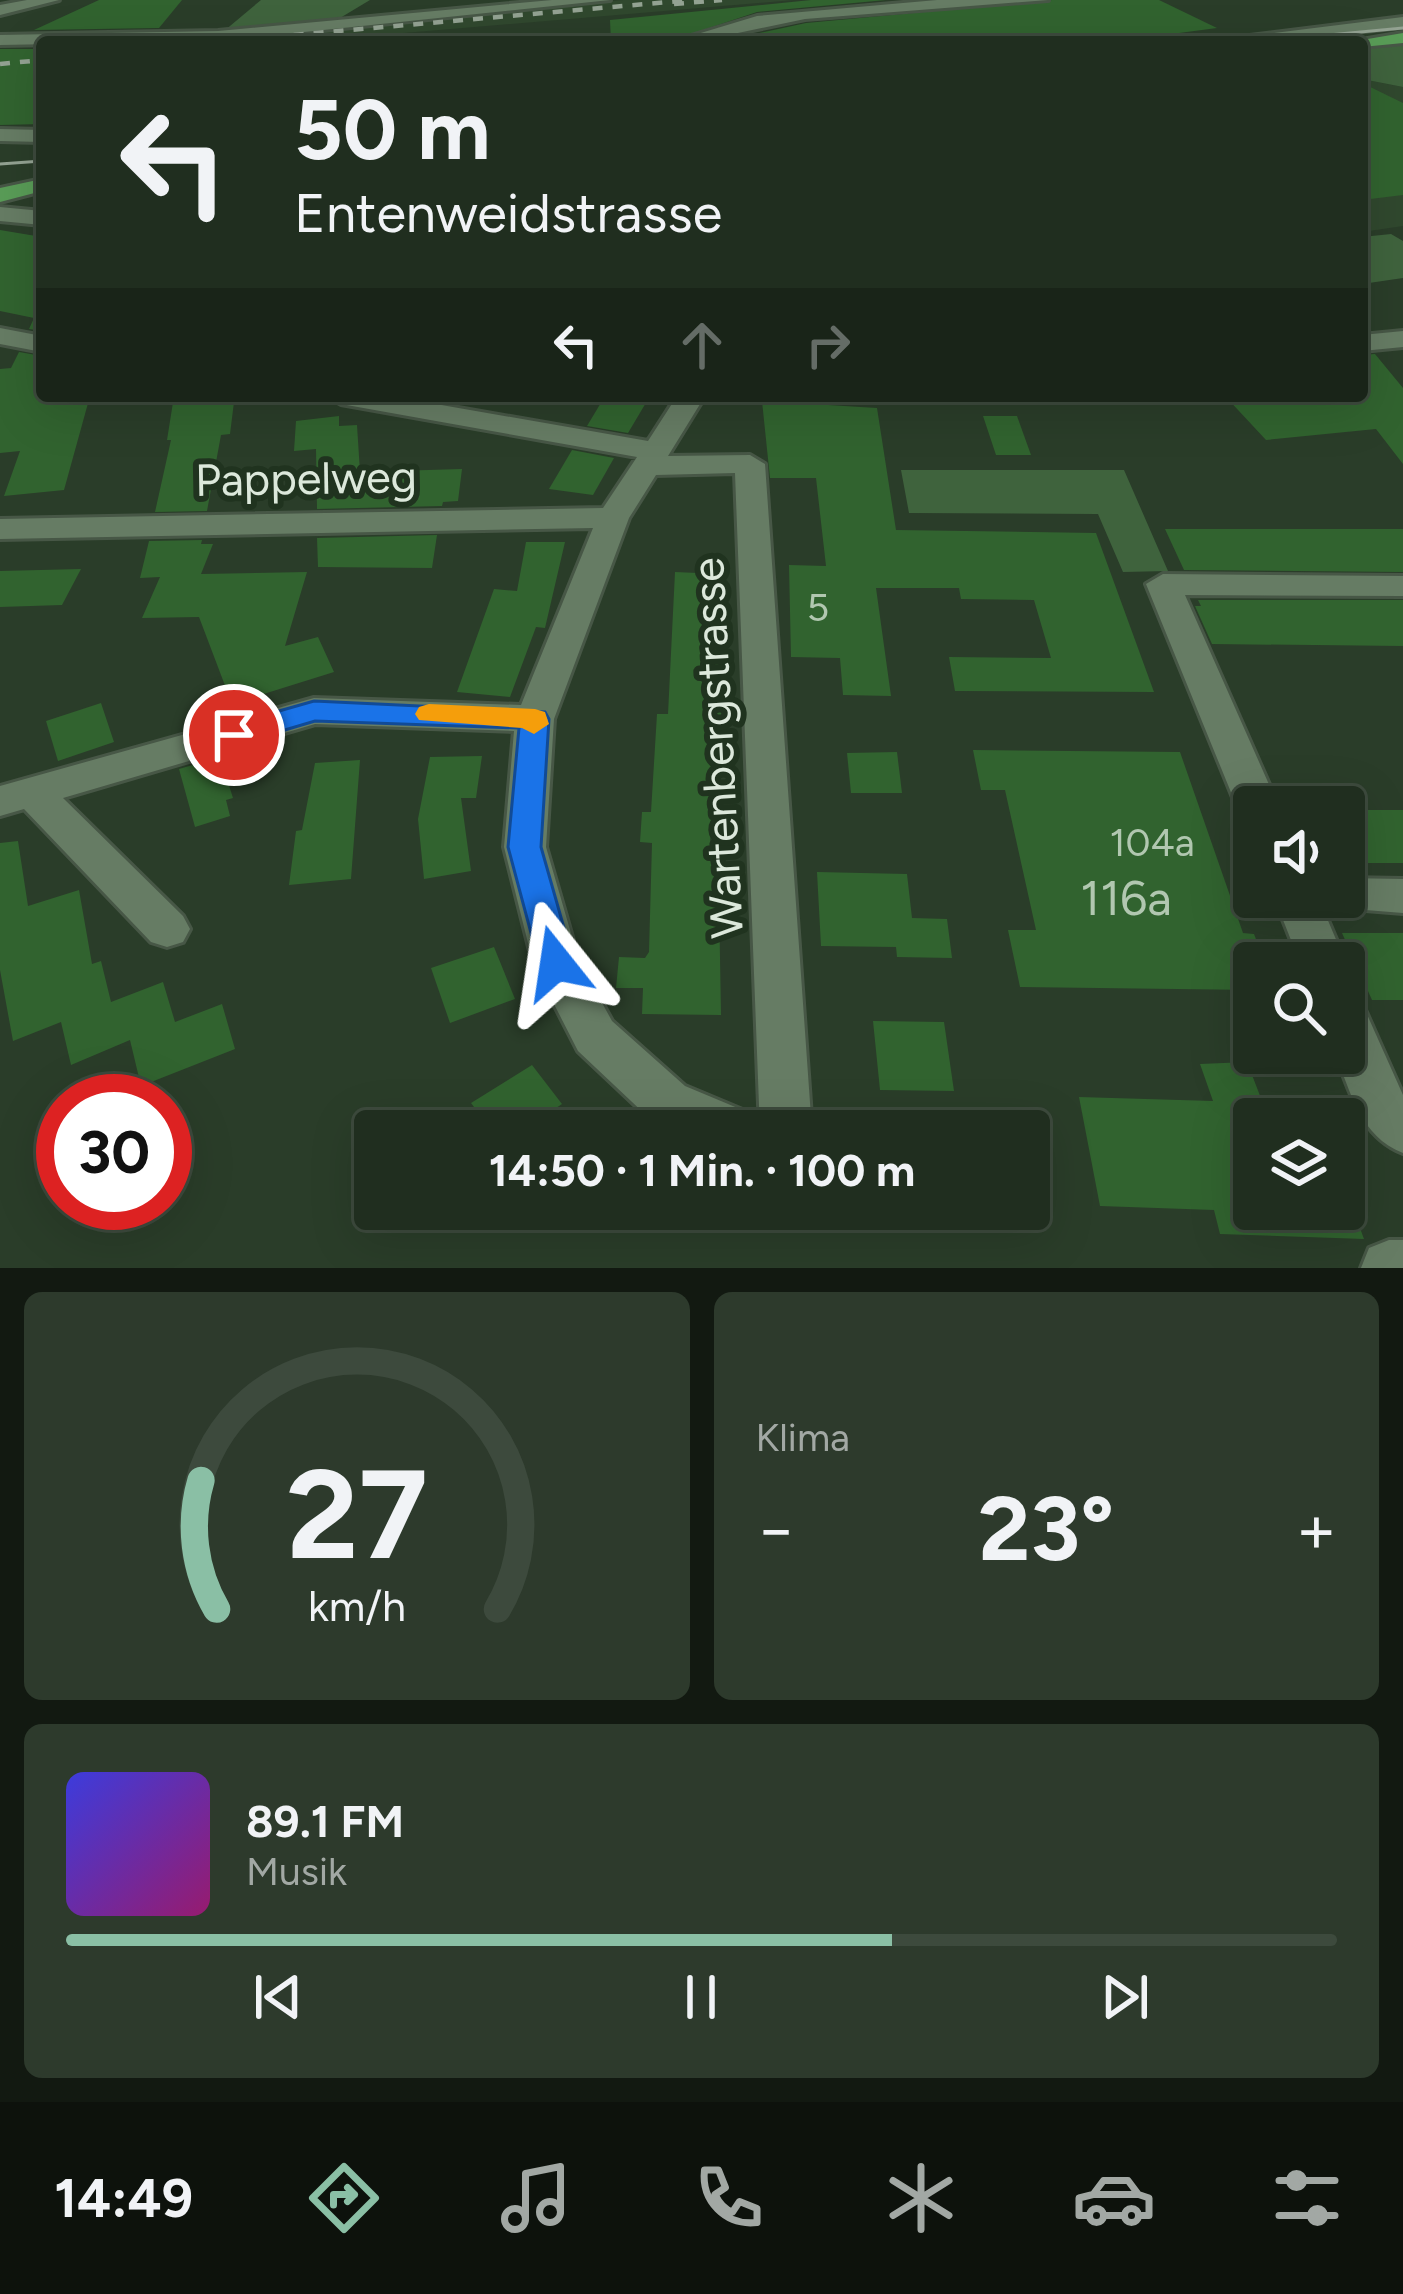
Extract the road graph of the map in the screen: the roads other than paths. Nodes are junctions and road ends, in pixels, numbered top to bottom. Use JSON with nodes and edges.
{"nodes":[{"id":1,"x":51,"y":0,"type":"edge"},
{"id":2,"x":602,"y":0,"type":"edge"},
{"id":3,"x":1040,"y":0,"type":"edge"},
{"id":4,"x":549,"y":3,"type":"edge"},
{"id":5,"x":496,"y":5,"type":"edge"},
{"id":6,"x":0,"y":10,"type":"edge"},
{"id":7,"x":1403,"y":22,"type":"edge"},
{"id":8,"x":218,"y":36,"type":"edge"},
{"id":9,"x":699,"y":36,"type":"edge"},
{"id":10,"x":1267,"y":36,"type":"edge"},
{"id":11,"x":1403,"y":38,"type":"edge"},
{"id":12,"x":36,"y":39,"type":"edge"},
{"id":13,"x":0,"y":40,"type":"edge"},
{"id":14,"x":1368,"y":41,"type":"edge"},
{"id":15,"x":0,"y":135,"type":"edge"},
{"id":16,"x":36,"y":136,"type":"edge"},
{"id":17,"x":36,"y":186,"type":"edge"},
{"id":18,"x":0,"y":195,"type":"edge"},
{"id":19,"x":0,"y":214,"type":"edge"},
{"id":20,"x":36,"y":217,"type":"edge"},
{"id":21,"x":0,"y":336,"type":"edge"},
{"id":22,"x":1383,"y":341,"type":"edge"},
{"id":23,"x":36,"y":343,"type":"edge"},
{"id":24,"x":1403,"y":365,"type":"edge"},
{"id":25,"x":370,"y":402,"type":"edge"},
{"id":26,"x":688,"y":402,"type":"edge"},
{"id":27,"x":651,"y":459,"type":"junction"},
{"id":28,"x":613,"y":518,"type":"junction"},
{"id":29,"x":0,"y":529,"type":"edge"},
{"id":30,"x":1403,"y":586,"type":"edge"},
{"id":31,"x":535,"y":719,"type":"junction"},
{"id":32,"x":1249,"y":786,"type":"edge"},
{"id":33,"x":16,"y":797,"type":"edge"},
{"id":34,"x":1365,"y":895,"type":"edge"},
{"id":35,"x":1403,"y":896,"type":"edge"},
{"id":36,"x":166,"y":929,"type":"dead end"},
{"id":37,"x":1365,"y":1066,"type":"edge"},
{"id":38,"x":685,"y":1110,"type":"edge"},
{"id":39,"x":785,"y":1110,"type":"edge"},
{"id":40,"x":1403,"y":1129,"type":"edge"},
{"id":41,"x":1389,"y":1268,"type":"edge"},
{"id":42,"x":1403,"y":1268,"type":"edge"}],
"edges":[{"from":1,"to":6,"type":"street"},
{"from":2,"to":4,"type":"street"},
{"from":3,"to":9,"type":"street"},
{"from":4,"to":5,"type":"street"},
{"from":5,"to":8,"type":"street"},
{"from":7,"to":10,"type":"street"},
{"from":11,"to":14,"type":"main road"},
{"from":12,"to":13,"type":"street"},
{"from":15,"to":16,"type":"street"},
{"from":17,"to":18,"type":"main road"},
{"from":19,"to":20,"type":"street"},
{"from":21,"to":23,"type":"street"},
{"from":22,"to":24,"type":"street"},
{"from":25,"to":27,"type":"street"},
{"from":26,"to":27,"type":"street"},
{"from":27,"to":28,"type":"street"},
{"from":27,"to":39,"type":"street","name":"Wartenbergstrasse"},
{"from":28,"to":29,"type":"street","name":"Pappelweg"},
{"from":28,"to":31,"type":"street"},
{"from":30,"to":32,"type":"street"},
{"from":31,"to":33,"type":"street"},
{"from":31,"to":38,"type":"street"},
{"from":33,"to":36,"type":"street"},
{"from":34,"to":35,"type":"street"},
{"from":37,"to":40,"type":"street"},
{"from":41,"to":42,"type":"street"}]}
